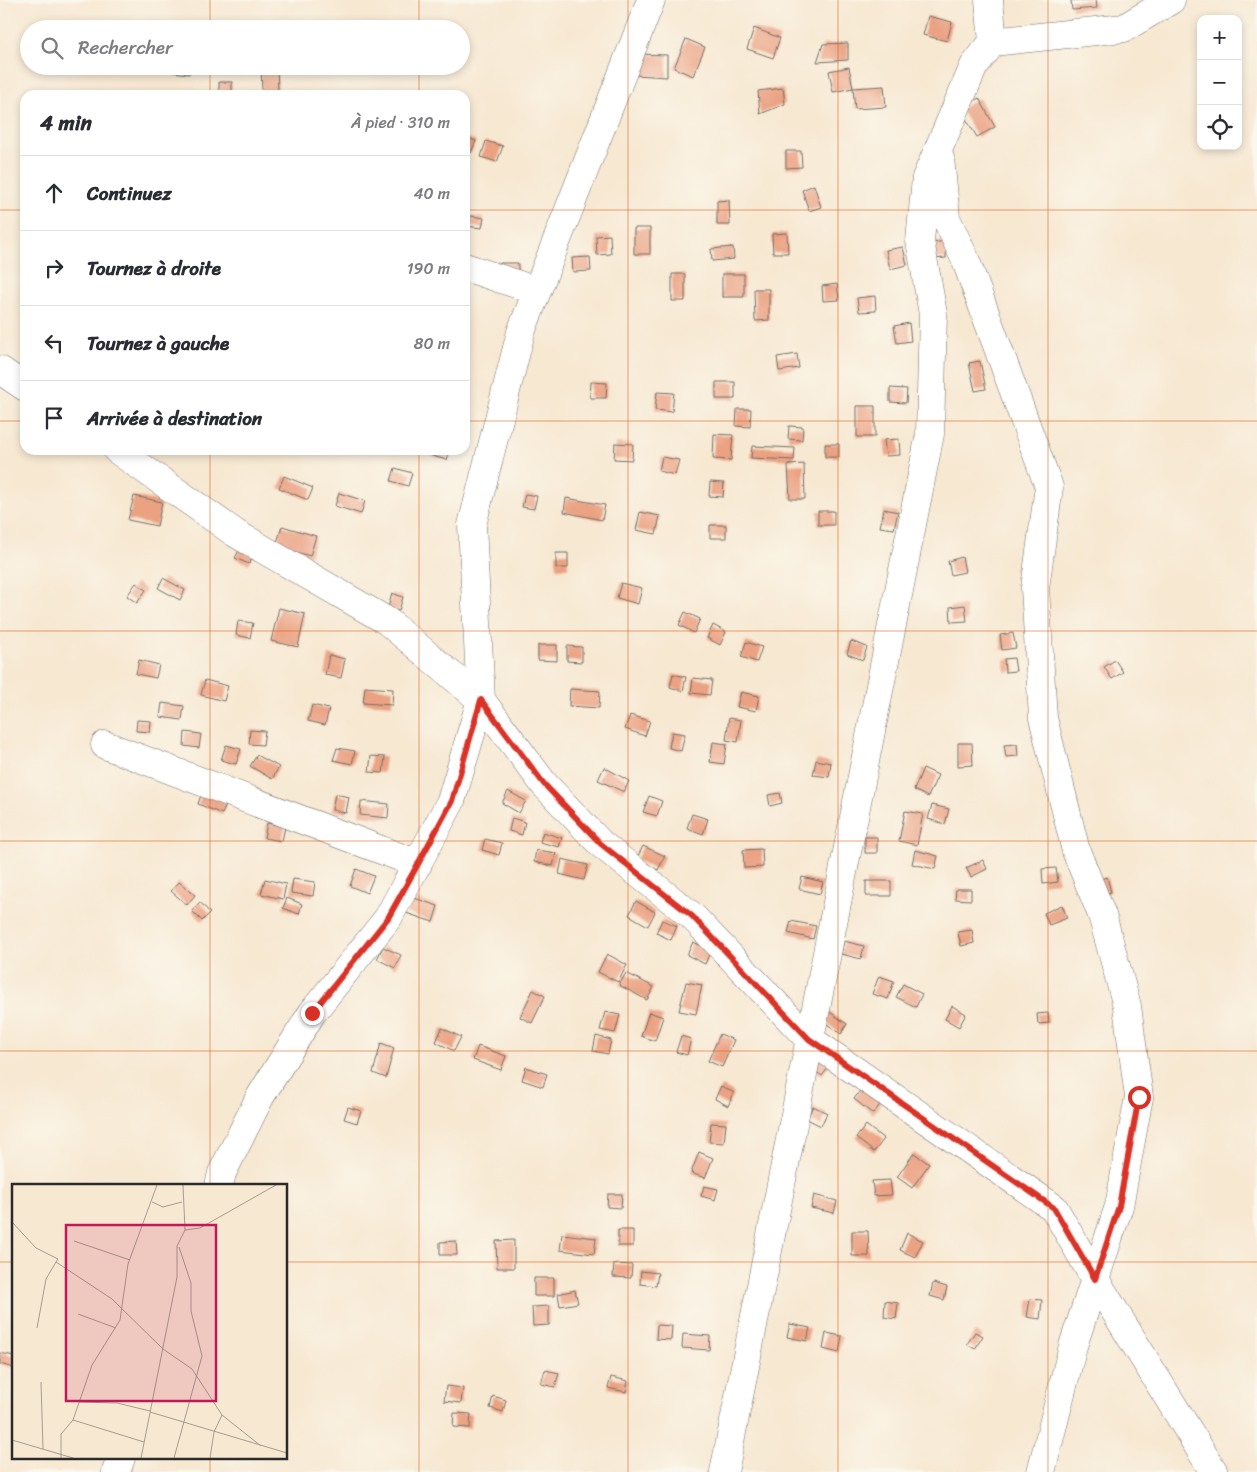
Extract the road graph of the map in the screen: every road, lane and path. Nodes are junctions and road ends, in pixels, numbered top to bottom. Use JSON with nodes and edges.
{"nodes":[{"id":1,"x":651,"y":0,"type":"edge"},
{"id":2,"x":989,"y":0,"type":"edge"},
{"id":3,"x":1171,"y":0,"type":"edge"},
{"id":4,"x":992,"y":42,"type":"junction"},
{"id":5,"x":939,"y":144,"type":"junction"},
{"id":6,"x":470,"y":268,"type":"edge"},
{"id":7,"x":537,"y":291,"type":"junction"},
{"id":8,"x":0,"y":370,"type":"edge"},
{"id":9,"x":20,"y":384,"type":"edge"},
{"id":10,"x":124,"y":455,"type":"edge"},
{"id":11,"x":481,"y":700,"type":"junction"},
{"id":12,"x":105,"y":745,"type":"dead end"},
{"id":13,"x":418,"y":864,"type":"junction"},
{"id":14,"x":809,"y":1039,"type":"junction"},
{"id":15,"x":219,"y":1184,"type":"edge"},
{"id":16,"x":1095,"y":1279,"type":"junction"},
{"id":17,"x":120,"y":1460,"type":"edge"},
{"id":18,"x":116,"y":1472,"type":"edge"},
{"id":19,"x":724,"y":1472,"type":"edge"},
{"id":20,"x":1041,"y":1472,"type":"edge"},
{"id":21,"x":1214,"y":1472,"type":"edge"}],
"edges":[{"from":1,"to":7,"type":"street"},
{"from":2,"to":4,"type":"street"},
{"from":3,"to":4,"type":"street"},
{"from":4,"to":5,"type":"street"},
{"from":5,"to":14,"type":"street"},
{"from":5,"to":16,"type":"street"},
{"from":6,"to":7,"type":"street"},
{"from":7,"to":11,"type":"street"},
{"from":8,"to":9,"type":"street"},
{"from":10,"to":11,"type":"street"},
{"from":11,"to":13,"type":"street"},
{"from":11,"to":14,"type":"street"},
{"from":12,"to":13,"type":"street"},
{"from":13,"to":15,"type":"street"},
{"from":14,"to":16,"type":"street"},
{"from":14,"to":19,"type":"street"},
{"from":16,"to":20,"type":"street"},
{"from":16,"to":21,"type":"street"},
{"from":17,"to":18,"type":"street"}]}
